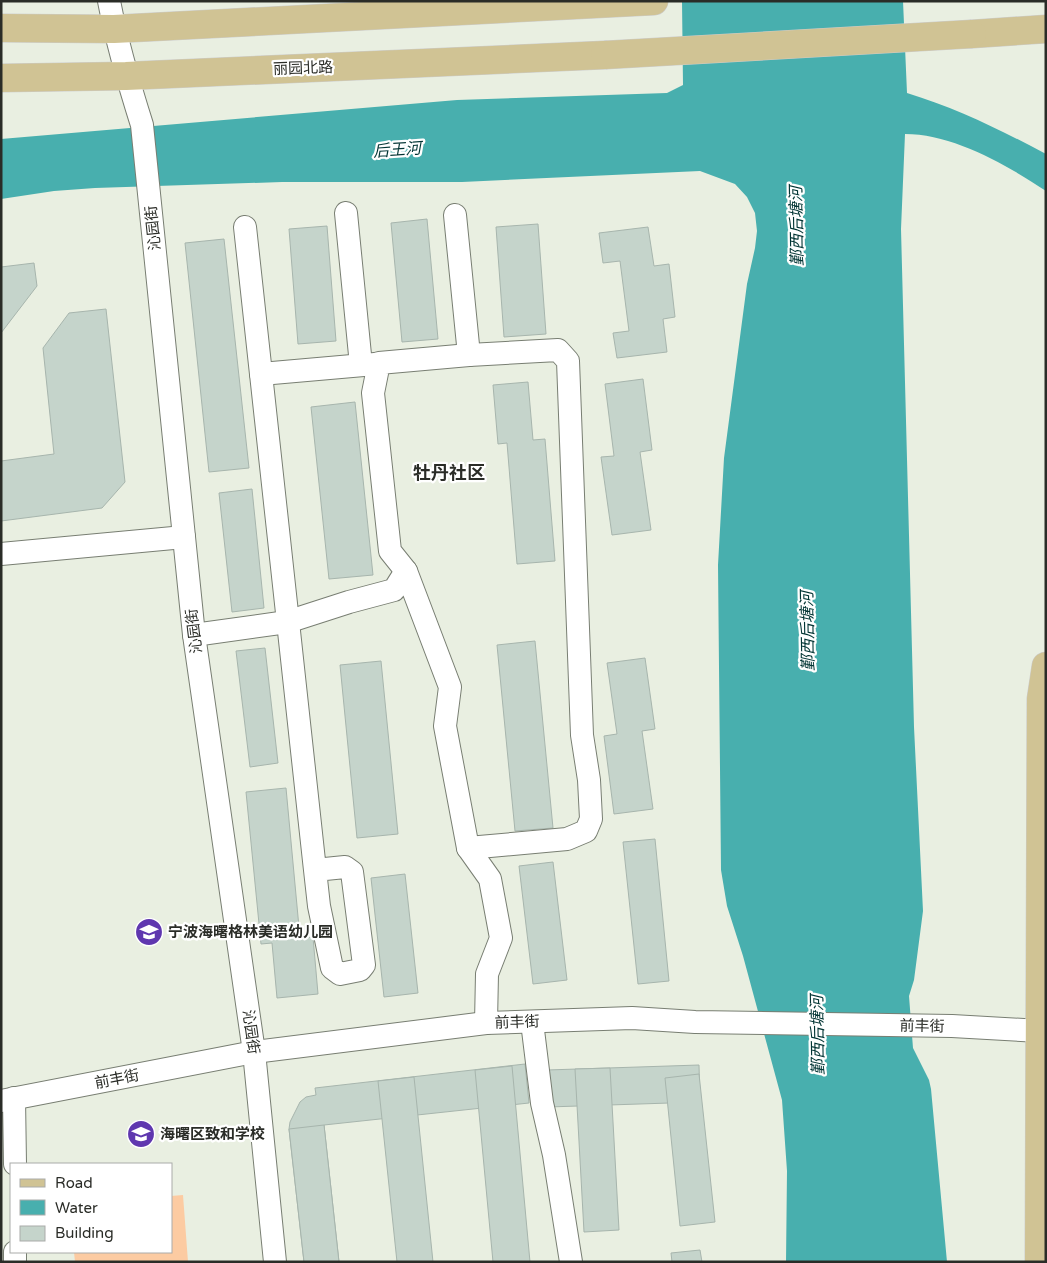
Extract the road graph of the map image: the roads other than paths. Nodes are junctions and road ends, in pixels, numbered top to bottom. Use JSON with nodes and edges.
{"nodes":[{"id":1,"x":109,"y":1,"type":"edge"},
{"id":2,"x":654,"y":1,"type":"edge"},
{"id":3,"x":1,"y":28,"type":"edge"},
{"id":4,"x":114,"y":29,"type":"junction"},
{"id":5,"x":1046,"y":29,"type":"edge"},
{"id":6,"x":126,"y":76,"type":"junction"},
{"id":7,"x":1,"y":78,"type":"edge"},
{"id":8,"x":346,"y":213,"type":"dead end"},
{"id":9,"x":455,"y":215,"type":"dead end"},
{"id":10,"x":245,"y":227,"type":"dead end"},
{"id":11,"x":468,"y":356,"type":"junction"},
{"id":12,"x":370,"y":364,"type":"junction"},
{"id":13,"x":260,"y":374,"type":"junction"},
{"id":14,"x":184,"y":537,"type":"junction"},
{"id":15,"x":1,"y":554,"type":"edge"},
{"id":16,"x":406,"y":571,"type":"junction"},
{"id":17,"x":287,"y":622,"type":"junction"},
{"id":18,"x":194,"y":635,"type":"junction"},
{"id":19,"x":1046,"y":666,"type":"edge"},
{"id":20,"x":468,"y":848,"type":"junction"},
{"id":21,"x":315,"y":870,"type":"dead end"},
{"id":22,"x":532,"y":1022,"type":"junction"},
{"id":23,"x":486,"y":1023,"type":"junction"},
{"id":24,"x":1040,"y":1030,"type":"junction"},
{"id":25,"x":254,"y":1052,"type":"junction"},
{"id":26,"x":8,"y":1100,"type":"edge"},
{"id":27,"x":15,"y":1163,"type":"edge"},
{"id":28,"x":275,"y":1262,"type":"edge"},
{"id":29,"x":571,"y":1262,"type":"edge"},
{"id":30,"x":1039,"y":1262,"type":"edge"}],
"edges":[{"from":1,"to":4,"type":"street","name":"沁园街"},
{"from":2,"to":4,"type":"main road"},
{"from":3,"to":4,"type":"main road"},
{"from":4,"to":6,"type":"street","name":"沁园街"},
{"from":5,"to":6,"type":"main road","name":"丽园北路","bridge":true},
{"from":6,"to":7,"type":"main road","name":"丽园北路"},
{"from":6,"to":14,"type":"street","name":"沁园街"},
{"from":8,"to":12,"type":"street"},
{"from":9,"to":11,"type":"street"},
{"from":10,"to":13,"type":"street"},
{"from":11,"to":12,"type":"street"},
{"from":11,"to":20,"type":"street"},
{"from":12,"to":13,"type":"street"},
{"from":12,"to":16,"type":"street"},
{"from":13,"to":17,"type":"street"},
{"from":14,"to":15,"type":"street"},
{"from":14,"to":18,"type":"street","name":"沁园街"},
{"from":16,"to":17,"type":"street"},
{"from":16,"to":20,"type":"street"},
{"from":17,"to":18,"type":"street"},
{"from":17,"to":21,"type":"street"},
{"from":18,"to":25,"type":"street","name":"沁园街"},
{"from":19,"to":24,"type":"main road"},
{"from":20,"to":23,"type":"street"},
{"from":22,"to":23,"type":"street","name":"前丰街"},
{"from":22,"to":24,"type":"street","name":"前丰街"},
{"from":22,"to":29,"type":"street"},
{"from":23,"to":25,"type":"street","name":"前丰街"},
{"from":24,"to":30,"type":"main road"},
{"from":25,"to":26,"type":"street","name":"前丰街"},
{"from":25,"to":28,"type":"street","name":"沁园街"},
{"from":26,"to":27,"type":"street"}]}
